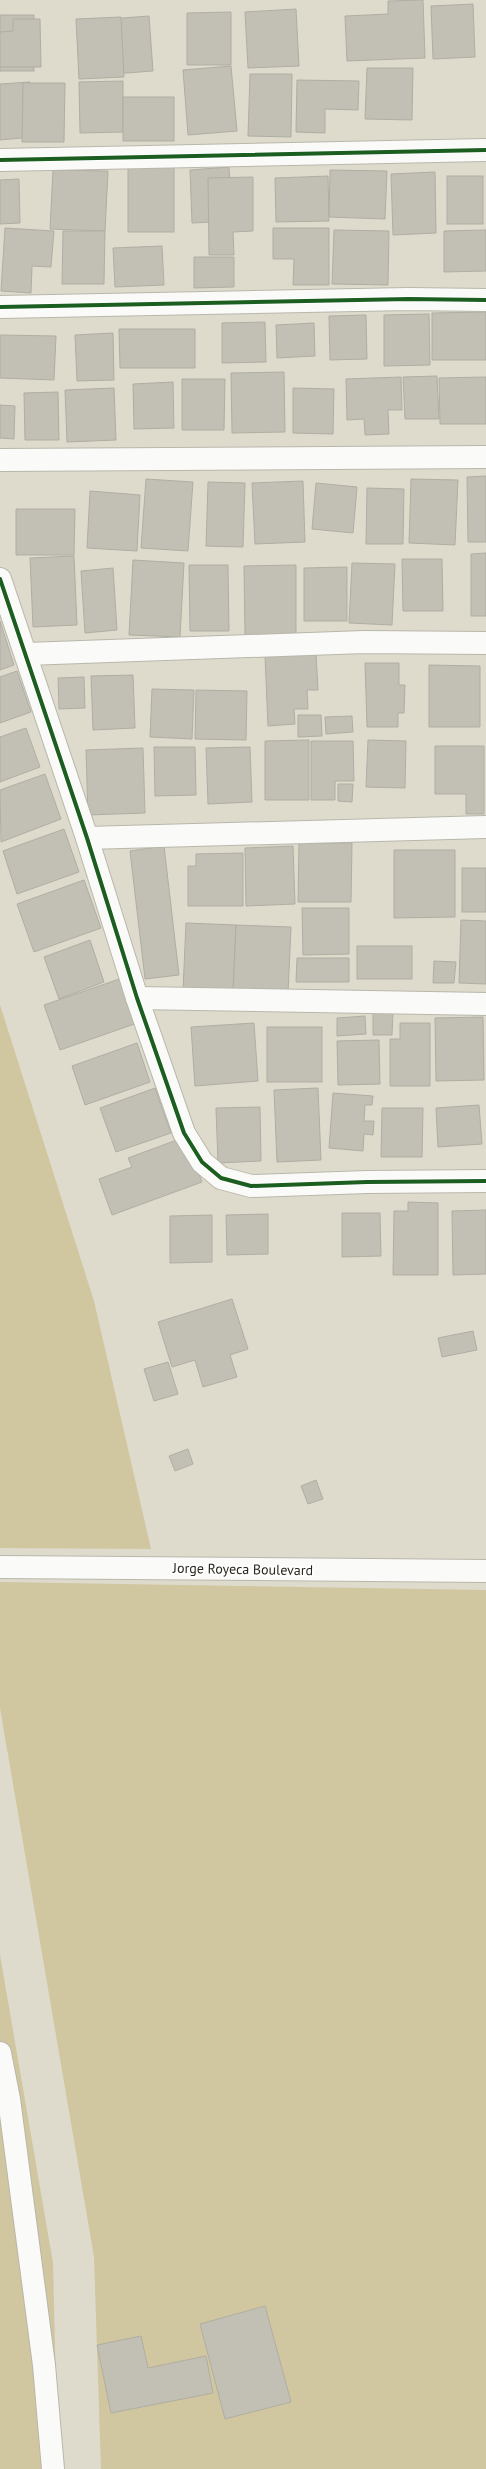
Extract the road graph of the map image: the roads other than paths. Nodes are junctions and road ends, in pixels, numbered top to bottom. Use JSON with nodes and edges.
{"nodes":[{"id":1,"x":486,"y":150,"type":"edge"},
{"id":2,"x":0,"y":160,"type":"edge"},
{"id":3,"x":486,"y":300,"type":"edge"},
{"id":4,"x":0,"y":306,"type":"edge"},
{"id":5,"x":486,"y":457,"type":"edge"},
{"id":6,"x":0,"y":460,"type":"edge"},
{"id":7,"x":0,"y":579,"type":"edge"},
{"id":8,"x":486,"y":643,"type":"edge"},
{"id":9,"x":26,"y":654,"type":"junction"},
{"id":10,"x":486,"y":827,"type":"edge"},
{"id":11,"x":87,"y":838,"type":"junction"},
{"id":12,"x":137,"y":998,"type":"junction"},
{"id":13,"x":486,"y":1004,"type":"edge"},
{"id":14,"x":486,"y":1181,"type":"edge"},
{"id":15,"x":0,"y":1567,"type":"edge"},
{"id":16,"x":486,"y":1571,"type":"edge"},
{"id":17,"x":0,"y":2053,"type":"edge"},
{"id":18,"x":53,"y":2469,"type":"edge"}],
"edges":[{"from":1,"to":2,"type":"street"},
{"from":3,"to":4,"type":"street"},
{"from":5,"to":6,"type":"street"},
{"from":7,"to":9,"type":"street"},
{"from":8,"to":9,"type":"street"},
{"from":9,"to":11,"type":"street"},
{"from":10,"to":11,"type":"street"},
{"from":11,"to":12,"type":"street"},
{"from":12,"to":13,"type":"street"},
{"from":12,"to":14,"type":"street"},
{"from":15,"to":16,"type":"street","name":"Jorge Royeca Boulevard"},
{"from":17,"to":18,"type":"street"}]}
